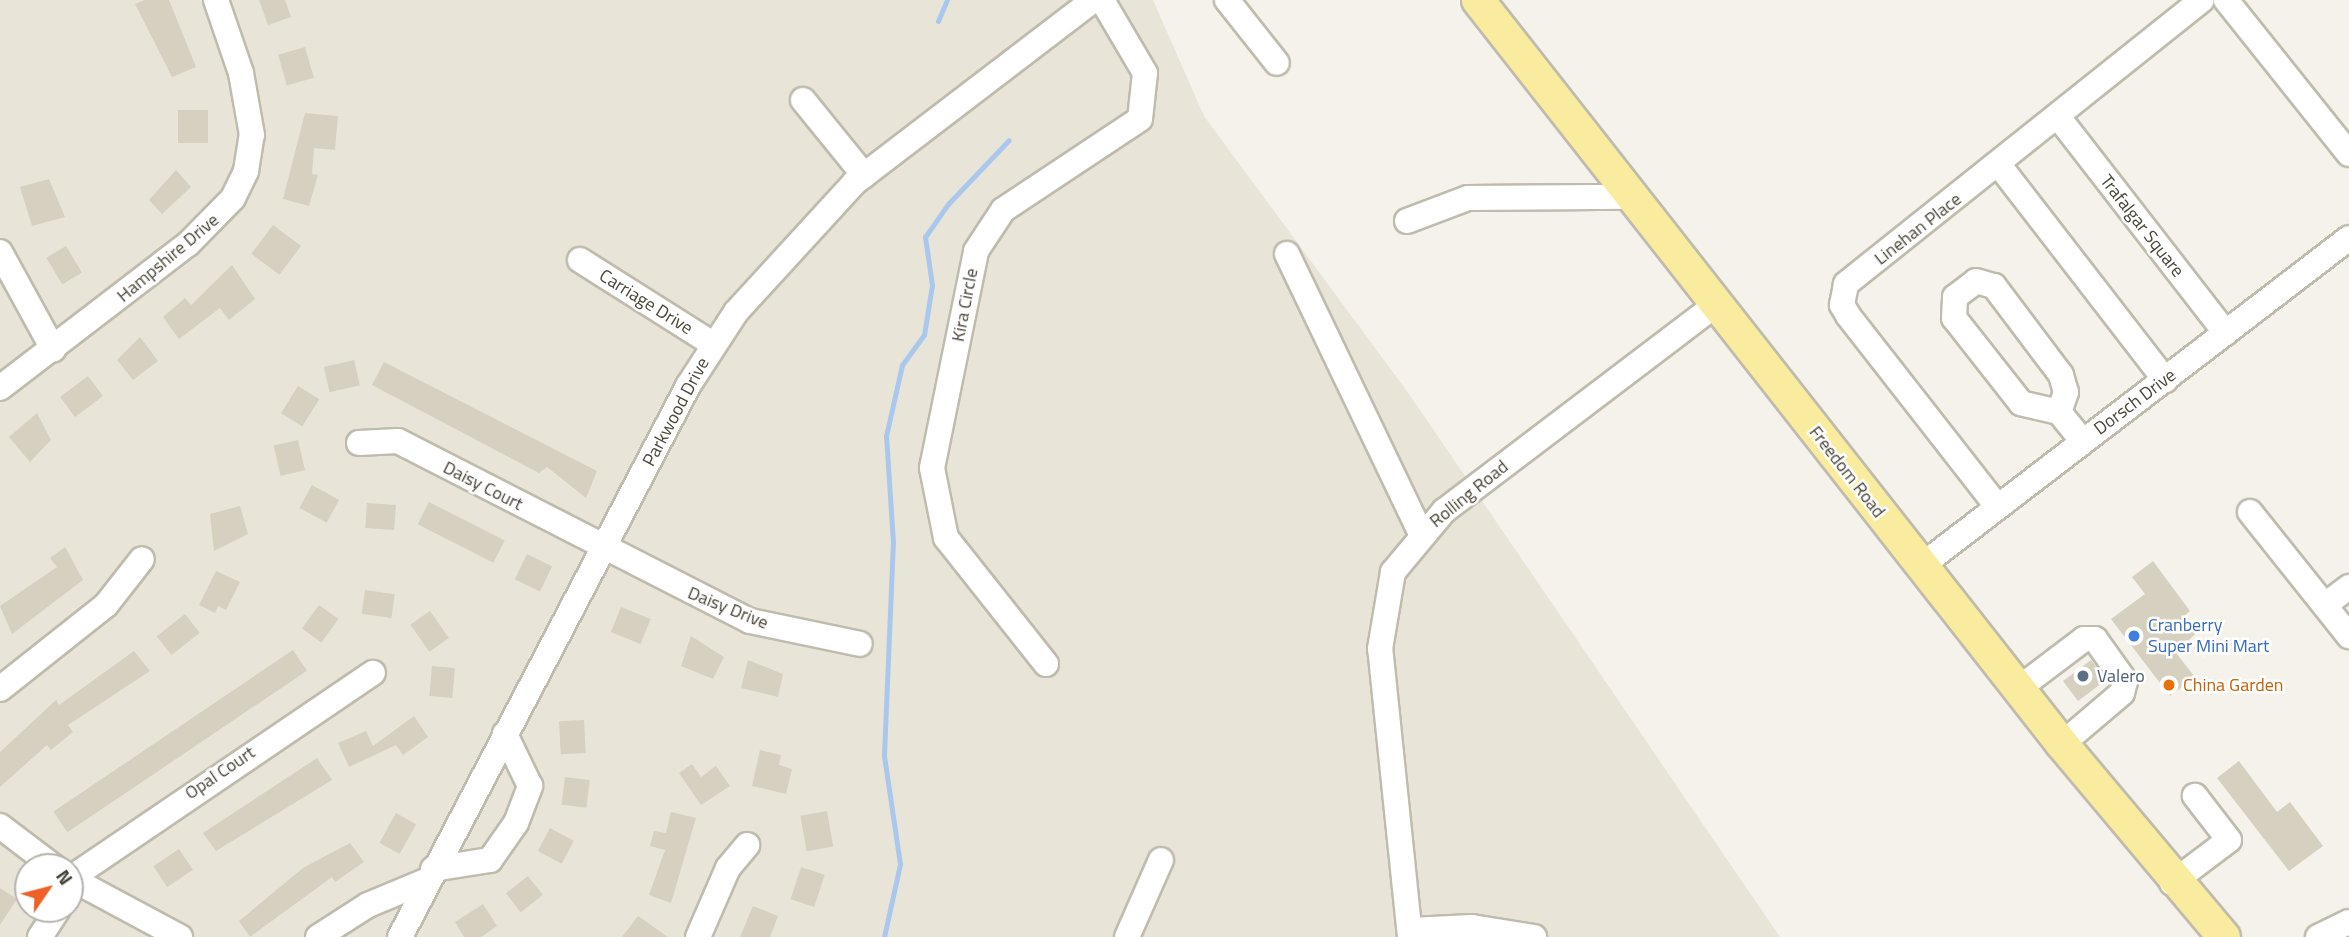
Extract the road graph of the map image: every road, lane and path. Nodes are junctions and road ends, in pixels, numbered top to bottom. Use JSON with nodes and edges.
{"nodes":[{"id":1,"x":216,"y":0,"type":"edge"},
{"id":2,"x":1093,"y":0,"type":"edge"},
{"id":3,"x":1101,"y":0,"type":"edge"},
{"id":4,"x":1227,"y":0,"type":"edge"},
{"id":5,"x":1478,"y":0,"type":"edge"},
{"id":6,"x":2202,"y":0,"type":"edge"},
{"id":7,"x":2230,"y":3,"type":"edge"},
{"id":8,"x":1277,"y":62,"type":"dead end"},
{"id":9,"x":803,"y":100,"type":"dead end"},
{"id":10,"x":2059,"y":118,"type":"junction"},
{"id":11,"x":2349,"y":153,"type":"edge"},
{"id":12,"x":1999,"y":165,"type":"junction"},
{"id":13,"x":864,"y":175,"type":"junction"},
{"id":14,"x":1631,"y":197,"type":"junction"},
{"id":15,"x":1407,"y":221,"type":"dead end"},
{"id":16,"x":2349,"y":238,"type":"edge"},
{"id":17,"x":0,"y":252,"type":"edge"},
{"id":18,"x":1287,"y":254,"type":"dead end"},
{"id":19,"x":580,"y":260,"type":"dead end"},
{"id":20,"x":1715,"y":305,"type":"junction"},
{"id":21,"x":2225,"y":333,"type":"junction"},
{"id":22,"x":713,"y":344,"type":"junction"},
{"id":23,"x":53,"y":349,"type":"junction"},
{"id":24,"x":2165,"y":380,"type":"junction"},
{"id":25,"x":0,"y":388,"type":"edge"},
{"id":26,"x":2059,"y":412,"type":"junction"},
{"id":27,"x":2082,"y":442,"type":"junction"},
{"id":28,"x":359,"y":443,"type":"dead end"},
{"id":29,"x":1997,"y":506,"type":"junction"},
{"id":30,"x":2250,"y":512,"type":"dead end"},
{"id":31,"x":1420,"y":534,"type":"junction"},
{"id":32,"x":604,"y":547,"type":"junction"},
{"id":33,"x":142,"y":559,"type":"dead end"},
{"id":34,"x":1921,"y":566,"type":"junction"},
{"id":35,"x":2349,"y":587,"type":"edge"},
{"id":36,"x":2325,"y":605,"type":"junction"},
{"id":37,"x":2349,"y":636,"type":"edge"},
{"id":38,"x":860,"y":644,"type":"dead end"},
{"id":39,"x":1046,"y":664,"type":"dead end"},
{"id":40,"x":373,"y":673,"type":"dead end"},
{"id":41,"x":0,"y":689,"type":"edge"},
{"id":42,"x":2018,"y":689,"type":"junction"},
{"id":43,"x":505,"y":734,"type":"junction"},
{"id":44,"x":2062,"y":744,"type":"junction"},
{"id":45,"x":2196,"y":796,"type":"dead end"},
{"id":46,"x":0,"y":827,"type":"edge"},
{"id":47,"x":747,"y":845,"type":"dead end"},
{"id":48,"x":35,"y":853,"type":"edge"},
{"id":49,"x":1161,"y":860,"type":"dead end"},
{"id":50,"x":84,"y":873,"type":"edge"},
{"id":51,"x":430,"y":875,"type":"junction"},
{"id":52,"x":2175,"y":881,"type":"junction"},
{"id":53,"x":84,"y":889,"type":"edge"},
{"id":54,"x":2349,"y":922,"type":"edge"},
{"id":55,"x":1410,"y":933,"type":"edge"},
{"id":56,"x":180,"y":937,"type":"edge"},
{"id":57,"x":318,"y":937,"type":"edge"},
{"id":58,"x":400,"y":937,"type":"edge"},
{"id":59,"x":698,"y":937,"type":"edge"},
{"id":60,"x":1127,"y":937,"type":"edge"},
{"id":61,"x":1534,"y":937,"type":"edge"},
{"id":62,"x":2224,"y":937,"type":"edge"},
{"id":63,"x":2318,"y":937,"type":"edge"}],
"edges":[{"from":1,"to":23,"type":"street","name":"Hampshire Drive"},
{"from":2,"to":13,"type":"street","name":"Parkwood Drive"},
{"from":3,"to":39,"type":"street","name":"Kira Circle"},
{"from":4,"to":8,"type":"street"},
{"from":5,"to":14,"type":"main road","name":"Freedom Road"},
{"from":6,"to":10,"type":"street","name":"Linehan Place"},
{"from":7,"to":11,"type":"street"},
{"from":9,"to":13,"type":"street"},
{"from":10,"to":12,"type":"street","name":"Linehan Place"},
{"from":10,"to":21,"type":"street","name":"Trafalgar Square"},
{"from":12,"to":24,"type":"street"},
{"from":12,"to":29,"type":"street","name":"Linehan Place"},
{"from":13,"to":22,"type":"street","name":"Parkwood Drive"},
{"from":14,"to":15,"type":"street"},
{"from":14,"to":20,"type":"main road","name":"Freedom Road"},
{"from":16,"to":21,"type":"street","name":"Dorsch Drive"},
{"from":17,"to":23,"type":"street"},
{"from":18,"to":31,"type":"street"},
{"from":19,"to":22,"type":"street","name":"Carriage Drive"},
{"from":20,"to":31,"type":"street","name":"Rolling Road"},
{"from":20,"to":34,"type":"main road","name":"Freedom Road"},
{"from":21,"to":24,"type":"street","name":"Dorsch Drive"},
{"from":22,"to":32,"type":"street","name":"Parkwood Drive"},
{"from":23,"to":25,"type":"street","name":"Hampshire Drive"},
{"from":24,"to":27,"type":"street","name":"Dorsch Drive"},
{"from":26,"to":26,"type":"street"},
{"from":26,"to":27,"type":"street"},
{"from":27,"to":29,"type":"street","name":"Dorsch Drive"},
{"from":28,"to":32,"type":"street","name":"Daisy Court"},
{"from":29,"to":34,"type":"street","name":"Dorsch Drive"},
{"from":30,"to":36,"type":"street"},
{"from":31,"to":55,"type":"street","name":"Rolling Road"},
{"from":32,"to":38,"type":"street","name":"Daisy Drive"},
{"from":32,"to":43,"type":"street","name":"Parkwood Drive"},
{"from":33,"to":41,"type":"street"},
{"from":34,"to":42,"type":"main road","name":"Freedom Road"},
{"from":35,"to":36,"type":"street"},
{"from":36,"to":37,"type":"street"},
{"from":40,"to":50,"type":"street","name":"Opal Court"},
{"from":42,"to":44,"type":"main road","name":"Freedom Road"},
{"from":42,"to":44,"type":"street"},
{"from":43,"to":51,"type":"street","name":"Parkwood Drive"},
{"from":43,"to":51,"type":"street"},
{"from":44,"to":52,"type":"main road","name":"Freedom Road"},
{"from":45,"to":52,"type":"street"},
{"from":46,"to":48,"type":"street"},
{"from":47,"to":59,"type":"street"},
{"from":49,"to":60,"type":"street"},
{"from":51,"to":57,"type":"street"},
{"from":51,"to":58,"type":"street","name":"Parkwood Drive"},
{"from":52,"to":62,"type":"main road","name":"Freedom Road"},
{"from":53,"to":56,"type":"street"},
{"from":54,"to":63,"type":"street"},
{"from":55,"to":61,"type":"street"}]}
